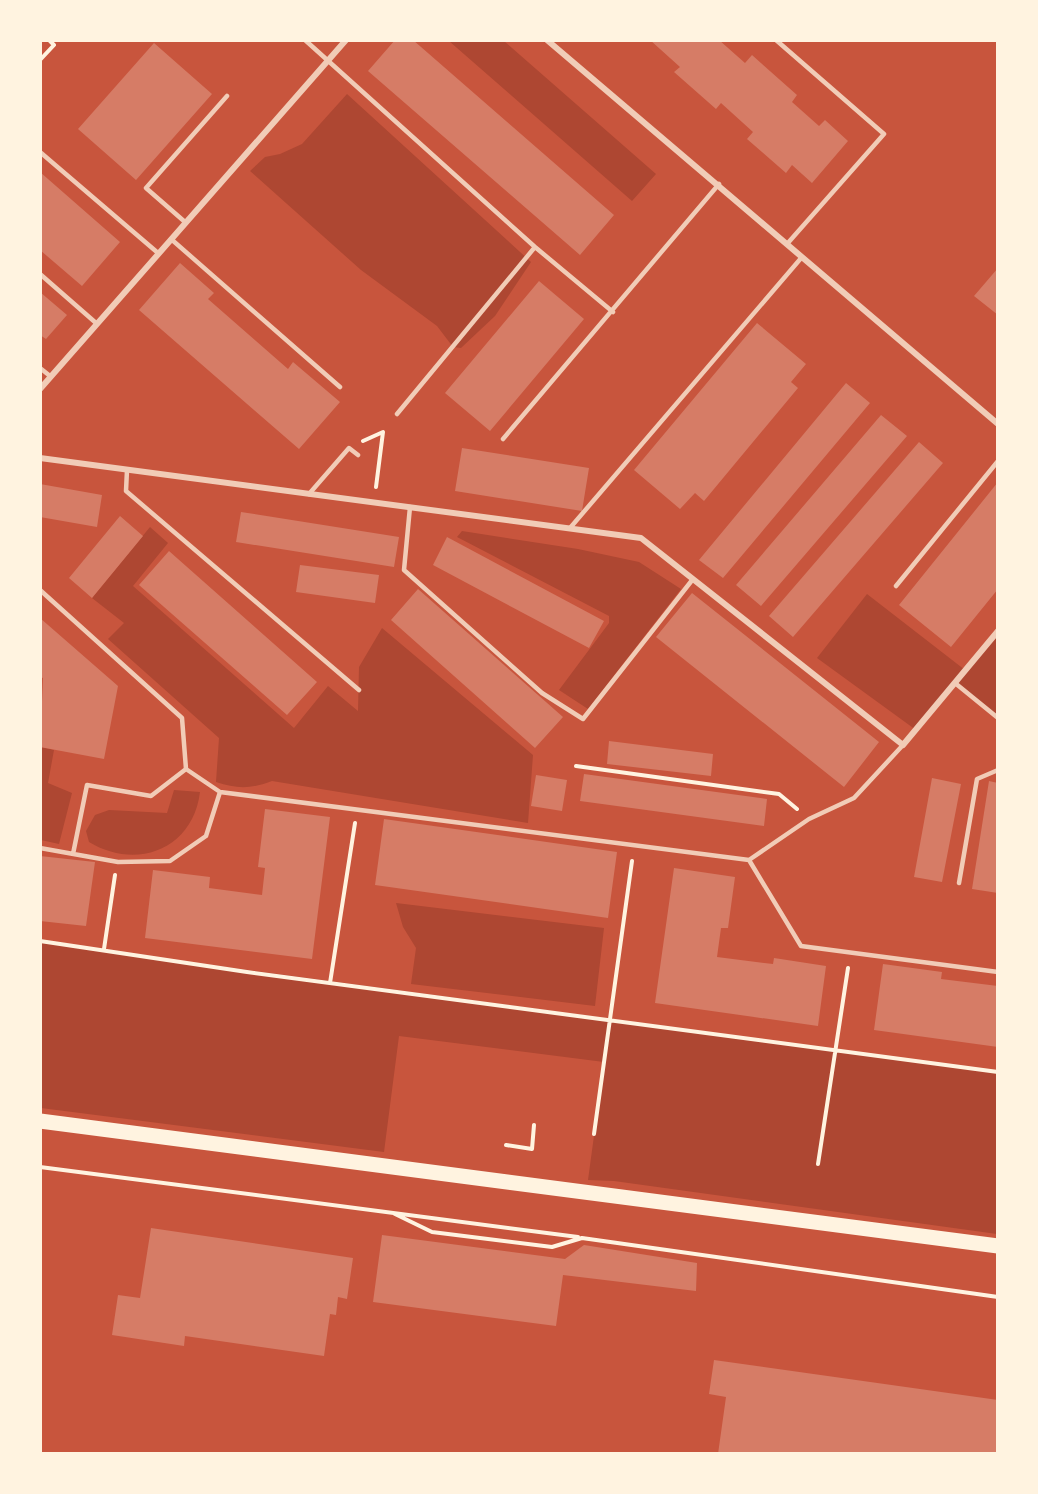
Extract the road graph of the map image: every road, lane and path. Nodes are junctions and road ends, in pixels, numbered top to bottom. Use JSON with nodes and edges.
{"nodes":[{"id":1,"x":49,"y":40,"type":"edge"},
{"id":2,"x":305,"y":40,"type":"edge"},
{"id":3,"x":346,"y":40,"type":"edge"},
{"id":4,"x":548,"y":40,"type":"edge"},
{"id":5,"x":776,"y":40,"type":"edge"},
{"id":6,"x":40,"y":60,"type":"edge"},
{"id":7,"x":328,"y":61,"type":"junction"},
{"id":8,"x":227,"y":96,"type":"dead end"},
{"id":9,"x":40,"y":152,"type":"edge"},
{"id":10,"x":719,"y":184,"type":"junction"},
{"id":11,"x":185,"y":222,"type":"junction"},
{"id":12,"x":171,"y":239,"type":"junction"},
{"id":13,"x":787,"y":244,"type":"junction"},
{"id":14,"x":535,"y":248,"type":"junction"},
{"id":15,"x":158,"y":253,"type":"junction"},
{"id":16,"x":802,"y":256,"type":"junction"},
{"id":17,"x":40,"y":274,"type":"edge"},
{"id":18,"x":613,"y":312,"type":"junction"},
{"id":19,"x":96,"y":323,"type":"junction"},
{"id":20,"x":40,"y":368,"type":"edge"},
{"id":21,"x":50,"y":376,"type":"junction"},
{"id":22,"x":340,"y":387,"type":"dead end"},
{"id":23,"x":40,"y":389,"type":"edge"},
{"id":24,"x":397,"y":414,"type":"dead end"},
{"id":25,"x":998,"y":424,"type":"edge"},
{"id":26,"x":503,"y":439,"type":"dead end"},
{"id":27,"x":358,"y":455,"type":"dead end"},
{"id":28,"x":40,"y":458,"type":"edge"},
{"id":29,"x":998,"y":461,"type":"edge"},
{"id":30,"x":127,"y":470,"type":"junction"},
{"id":31,"x":309,"y":494,"type":"junction"},
{"id":32,"x":410,"y":507,"type":"junction"},
{"id":33,"x":570,"y":528,"type":"junction"},
{"id":34,"x":693,"y":579,"type":"junction"},
{"id":35,"x":896,"y":586,"type":"dead end"},
{"id":36,"x":40,"y":590,"type":"edge"},
{"id":37,"x":998,"y":631,"type":"edge"},
{"id":38,"x":955,"y":682,"type":"junction"},
{"id":39,"x":359,"y":690,"type":"dead end"},
{"id":40,"x":998,"y":718,"type":"edge"},
{"id":41,"x":903,"y":745,"type":"junction"},
{"id":42,"x":576,"y":766,"type":"dead end"},
{"id":43,"x":186,"y":769,"type":"junction"},
{"id":44,"x":998,"y":770,"type":"edge"},
{"id":45,"x":220,"y":792,"type":"junction"},
{"id":46,"x":357,"y":809,"type":"junction"},
{"id":47,"x":809,"y":819,"type":"junction"},
{"id":48,"x":634,"y":843,"type":"junction"},
{"id":49,"x":40,"y":848,"type":"edge"},
{"id":50,"x":73,"y":854,"type":"junction"},
{"id":51,"x":749,"y":860,"type":"junction"},
{"id":52,"x":118,"y":862,"type":"junction"},
{"id":53,"x":959,"y":883,"type":"dead end"},
{"id":54,"x":40,"y":941,"type":"edge"},
{"id":55,"x":104,"y":949,"type":"junction"},
{"id":56,"x":850,"y":952,"type":"junction"},
{"id":57,"x":998,"y":972,"type":"edge"},
{"id":58,"x":330,"y":983,"type":"junction"},
{"id":59,"x":610,"y":1020,"type":"junction"},
{"id":60,"x":835,"y":1050,"type":"junction"},
{"id":61,"x":998,"y":1072,"type":"edge"},
{"id":62,"x":40,"y":1121,"type":"edge"},
{"id":63,"x":534,"y":1125,"type":"dead end"},
{"id":64,"x":594,"y":1134,"type":"dead end"},
{"id":65,"x":506,"y":1145,"type":"dead end"},
{"id":66,"x":818,"y":1164,"type":"dead end"},
{"id":67,"x":40,"y":1167,"type":"edge"},
{"id":68,"x":395,"y":1214,"type":"junction"},
{"id":69,"x":582,"y":1238,"type":"junction"},
{"id":70,"x":998,"y":1246,"type":"edge"},
{"id":71,"x":998,"y":1297,"type":"edge"}],
"edges":[{"from":1,"to":6,"type":"path"},
{"from":2,"to":7,"type":"lane"},
{"from":3,"to":7,"type":"street"},
{"from":4,"to":10,"type":"street"},
{"from":5,"to":13,"type":"lane"},
{"from":7,"to":11,"type":"street"},
{"from":7,"to":14,"type":"lane"},
{"from":8,"to":11,"type":"lane"},
{"from":9,"to":15,"type":"lane"},
{"from":10,"to":13,"type":"street"},
{"from":10,"to":18,"type":"lane"},
{"from":11,"to":12,"type":"street"},
{"from":12,"to":15,"type":"street"},
{"from":12,"to":22,"type":"lane"},
{"from":13,"to":16,"type":"street"},
{"from":14,"to":18,"type":"lane"},
{"from":14,"to":24,"type":"lane"},
{"from":15,"to":19,"type":"street"},
{"from":16,"to":25,"type":"street"},
{"from":16,"to":33,"type":"lane"},
{"from":17,"to":19,"type":"lane"},
{"from":18,"to":26,"type":"lane"},
{"from":19,"to":21,"type":"street"},
{"from":20,"to":21,"type":"lane"},
{"from":21,"to":23,"type":"street"},
{"from":27,"to":31,"type":"lane"},
{"from":28,"to":30,"type":"street"},
{"from":29,"to":35,"type":"lane"},
{"from":30,"to":31,"type":"street"},
{"from":30,"to":39,"type":"lane"},
{"from":31,"to":32,"type":"street"},
{"from":32,"to":33,"type":"street"},
{"from":32,"to":34,"type":"lane"},
{"from":33,"to":34,"type":"street"},
{"from":34,"to":41,"type":"street"},
{"from":36,"to":43,"type":"lane"},
{"from":37,"to":38,"type":"street"},
{"from":38,"to":40,"type":"lane"},
{"from":38,"to":41,"type":"street"},
{"from":41,"to":47,"type":"lane"},
{"from":42,"to":47,"type":"path"},
{"from":43,"to":45,"type":"lane"},
{"from":43,"to":50,"type":"lane"},
{"from":44,"to":53,"type":"lane"},
{"from":45,"to":46,"type":"lane"},
{"from":45,"to":52,"type":"lane"},
{"from":46,"to":48,"type":"lane"},
{"from":46,"to":58,"type":"path"},
{"from":47,"to":51,"type":"lane"},
{"from":48,"to":51,"type":"lane"},
{"from":48,"to":59,"type":"path"},
{"from":49,"to":50,"type":"lane"},
{"from":50,"to":52,"type":"lane"},
{"from":51,"to":56,"type":"lane"},
{"from":52,"to":55,"type":"path"},
{"from":54,"to":55,"type":"path"},
{"from":55,"to":58,"type":"path"},
{"from":56,"to":57,"type":"lane"},
{"from":56,"to":60,"type":"path"},
{"from":58,"to":59,"type":"path"},
{"from":59,"to":60,"type":"path"},
{"from":59,"to":64,"type":"path"},
{"from":60,"to":61,"type":"path"},
{"from":60,"to":66,"type":"path"},
{"from":62,"to":70,"type":"main road"},
{"from":63,"to":65,"type":"path"},
{"from":67,"to":68,"type":"path"},
{"from":68,"to":69,"type":"path"},
{"from":68,"to":69,"type":"path"},
{"from":69,"to":71,"type":"path"}]}
